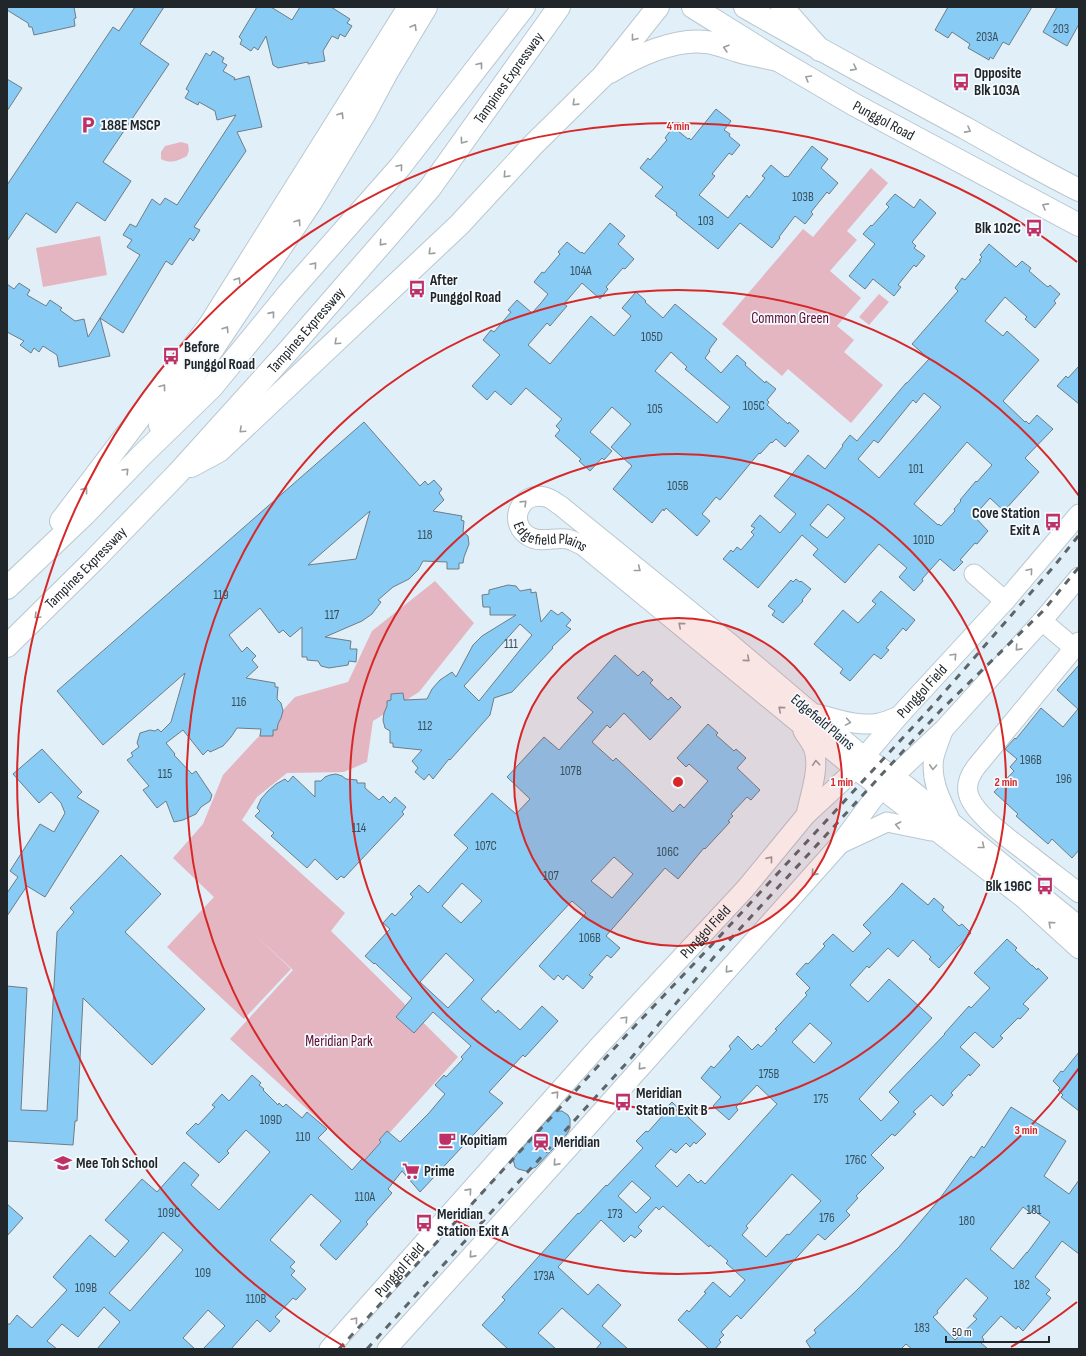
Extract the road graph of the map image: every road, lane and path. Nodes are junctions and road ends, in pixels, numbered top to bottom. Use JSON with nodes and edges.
{"nodes":[{"id":1,"x":409,"y":7,"type":"edge"},
{"id":2,"x":426,"y":7,"type":"edge"},
{"id":3,"x":524,"y":7,"type":"edge"},
{"id":4,"x":559,"y":7,"type":"edge"},
{"id":5,"x":658,"y":7,"type":"edge"},
{"id":6,"x":693,"y":7,"type":"edge"},
{"id":7,"x":745,"y":7,"type":"edge"},
{"id":8,"x":782,"y":7,"type":"edge"},
{"id":9,"x":394,"y":31,"type":"junction"},
{"id":10,"x":820,"y":50,"type":"junction"},
{"id":11,"x":778,"y":60,"type":"junction"},
{"id":12,"x":387,"y":72,"type":"junction"},
{"id":13,"x":603,"y":76,"type":"junction"},
{"id":14,"x":365,"y":113,"type":"junction"},
{"id":15,"x":305,"y":171,"type":"junction"},
{"id":16,"x":1079,"y":190,"type":"edge"},
{"id":17,"x":1079,"y":225,"type":"edge"},
{"id":18,"x":142,"y":455,"type":"junction"},
{"id":19,"x":178,"y":473,"type":"junction"},
{"id":20,"x":1079,"y":514,"type":"edge"},
{"id":21,"x":974,"y":574,"type":"dead end"},
{"id":22,"x":1079,"y":577,"type":"edge"},
{"id":23,"x":12,"y":582,"type":"edge"},
{"id":24,"x":1005,"y":601,"type":"junction"},
{"id":25,"x":1042,"y":621,"type":"junction"},
{"id":26,"x":1077,"y":645,"type":"edge"},
{"id":27,"x":7,"y":646,"type":"edge"},
{"id":28,"x":899,"y":716,"type":"junction"},
{"id":29,"x":804,"y":717,"type":"junction"},
{"id":30,"x":944,"y":730,"type":"junction"},
{"id":31,"x":860,"y":762,"type":"junction"},
{"id":32,"x":888,"y":783,"type":"junction"},
{"id":33,"x":806,"y":815,"type":"junction"},
{"id":34,"x":952,"y":822,"type":"junction"},
{"id":35,"x":936,"y":832,"type":"junction"},
{"id":36,"x":840,"y":844,"type":"junction"},
{"id":37,"x":1079,"y":893,"type":"edge"},
{"id":38,"x":1079,"y":926,"type":"edge"},
{"id":39,"x":1079,"y":950,"type":"edge"},
{"id":40,"x":329,"y":1349,"type":"edge"},
{"id":41,"x":387,"y":1349,"type":"edge"}],
"edges":[{"from":1,"to":9,"type":"main road"},
{"from":12,"to":2,"type":"main road","one_way":true},
{"from":18,"to":3,"type":"main road","name":"Tampines Expressway","one_way":true},
{"from":4,"to":19,"type":"main road","name":"Tampines Expressway","one_way":true},
{"from":5,"to":13,"type":"main road","one_way":true},
{"from":6,"to":11,"type":"main road","name":"Punggol Road"},
{"from":7,"to":10,"type":"main road","name":"Punggol Road"},
{"from":8,"to":10,"type":"main road"},
{"from":9,"to":12,"type":"main road"},
{"from":15,"to":9,"type":"main road","one_way":true},
{"from":10,"to":16,"type":"main road","name":"Punggol Road","one_way":true},
{"from":11,"to":13,"type":"main road","one_way":true},
{"from":17,"to":11,"type":"main road","name":"Punggol Road","one_way":true},
{"from":12,"to":14,"type":"main road"},
{"from":13,"to":19,"type":"main road","one_way":true},
{"from":14,"to":15,"type":"main road"},
{"from":18,"to":14,"type":"main road","one_way":true},
{"from":23,"to":15,"type":"main road","one_way":true},
{"from":23,"to":18,"type":"main road","name":"Tampines Expressway","one_way":true},
{"from":19,"to":27,"type":"main road","name":"Tampines Expressway","one_way":true},
{"from":24,"to":20,"type":"street","name":"Punggol Field","one_way":true},
{"from":21,"to":24,"type":"street"},
{"from":22,"to":25,"type":"street"},
{"from":28,"to":24,"type":"street","name":"Punggol Field","one_way":true},
{"from":25,"to":26,"type":"street"},
{"from":25,"to":30,"type":"street","one_way":true},
{"from":26,"to":37,"type":"street"},
{"from":29,"to":28,"type":"street","one_way":true},
{"from":28,"to":31,"type":"street","name":"Punggol Field"},
{"from":29,"to":29,"type":"street","name":"Edgefield Plains","one_way":true},
{"from":29,"to":31,"type":"street","name":"Edgefield Plains"},
{"from":33,"to":29,"type":"street","one_way":true},
{"from":30,"to":32,"type":"street"},
{"from":30,"to":34,"type":"street","one_way":true},
{"from":31,"to":32,"type":"street","name":"Edgefield Plains"},
{"from":31,"to":33,"type":"street","name":"Punggol Field"},
{"from":32,"to":34,"type":"street","name":"Edgefield Plains"},
{"from":32,"to":35,"type":"street","name":"Edgefield Plains"},
{"from":32,"to":36,"type":"street"},
{"from":40,"to":33,"type":"street","name":"Punggol Field","one_way":true},
{"from":34,"to":38,"type":"street","name":"Edgefield Plains","one_way":true},
{"from":35,"to":36,"type":"street","one_way":true},
{"from":39,"to":35,"type":"street","name":"Edgefield Plains","one_way":true},
{"from":36,"to":41,"type":"street","one_way":true}]}
